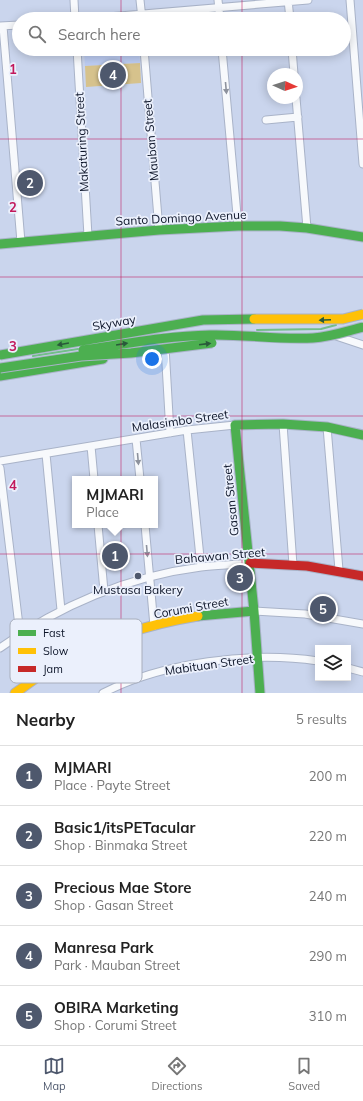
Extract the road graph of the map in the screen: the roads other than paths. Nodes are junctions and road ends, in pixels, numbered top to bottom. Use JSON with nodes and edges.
{"nodes":[{"id":1,"x":74,"y":0,"type":"edge"},
{"id":2,"x":140,"y":0,"type":"edge"},
{"id":3,"x":308,"y":0,"type":"edge"},
{"id":4,"x":350,"y":0,"type":"edge"},
{"id":5,"x":288,"y":1,"type":"edge"},
{"id":6,"x":218,"y":4,"type":"edge"},
{"id":7,"x":75,"y":12,"type":"edge"},
{"id":8,"x":141,"y":12,"type":"edge"},
{"id":9,"x":171,"y":12,"type":"edge"},
{"id":10,"x":289,"y":12,"type":"edge"},
{"id":11,"x":351,"y":12,"type":"edge"},
{"id":12,"x":351,"y":13,"type":"edge"},
{"id":13,"x":12,"y":25,"type":"edge"},
{"id":14,"x":1,"y":26,"type":"edge"},
{"id":15,"x":77,"y":56,"type":"edge"},
{"id":16,"x":145,"y":56,"type":"edge"},
{"id":17,"x":223,"y":56,"type":"edge"},
{"id":18,"x":293,"y":56,"type":"edge"},
{"id":19,"x":294,"y":68,"type":"edge"},
{"id":20,"x":297,"y":104,"type":"edge"},
{"id":21,"x":298,"y":118,"type":"junction"},
{"id":22,"x":266,"y":120,"type":"dead end"},
{"id":23,"x":363,"y":164,"type":"edge"},
{"id":24,"x":238,"y":226,"type":"junction"},
{"id":25,"x":307,"y":228,"type":"junction"},
{"id":26,"x":159,"y":230,"type":"junction"},
{"id":27,"x":88,"y":236,"type":"junction"},
{"id":28,"x":363,"y":237,"type":"edge"},
{"id":29,"x":21,"y":242,"type":"junction"},
{"id":30,"x":0,"y":244,"type":"edge"},
{"id":31,"x":363,"y":314,"type":"edge"},
{"id":32,"x":233,"y":319,"type":"junction"},
{"id":33,"x":363,"y":327,"type":"edge"},
{"id":34,"x":262,"y":336,"type":"junction"},
{"id":35,"x":336,"y":336,"type":"dead end"},
{"id":36,"x":165,"y":345,"type":"dead end"},
{"id":37,"x":363,"y":345,"type":"edge"},
{"id":38,"x":131,"y":353,"type":"junction"},
{"id":39,"x":0,"y":355,"type":"edge"},
{"id":40,"x":0,"y":363,"type":"edge"},
{"id":41,"x":0,"y":368,"type":"edge"},
{"id":42,"x":0,"y":373,"type":"edge"},
{"id":43,"x":0,"y":376,"type":"edge"},
{"id":44,"x":284,"y":424,"type":"junction"},
{"id":45,"x":236,"y":425,"type":"junction"},
{"id":46,"x":327,"y":427,"type":"junction"},
{"id":47,"x":187,"y":430,"type":"junction"},
{"id":48,"x":170,"y":433,"type":"junction"},
{"id":49,"x":363,"y":435,"type":"edge"},
{"id":50,"x":136,"y":439,"type":"junction"},
{"id":51,"x":91,"y":446,"type":"junction"},
{"id":52,"x":46,"y":454,"type":"junction"},
{"id":53,"x":0,"y":461,"type":"edge"},
{"id":54,"x":0,"y":468,"type":"edge"},
{"id":55,"x":94,"y":476,"type":"edge"},
{"id":56,"x":140,"y":476,"type":"edge"},
{"id":57,"x":98,"y":528,"type":"edge"},
{"id":58,"x":145,"y":528,"type":"edge"},
{"id":59,"x":250,"y":563,"type":"junction"},
{"id":60,"x":293,"y":564,"type":"junction"},
{"id":61,"x":201,"y":567,"type":"junction"},
{"id":62,"x":339,"y":570,"type":"junction"},
{"id":63,"x":363,"y":576,"type":"edge"},
{"id":64,"x":149,"y":577,"type":"junction"},
{"id":65,"x":104,"y":591,"type":"junction"},
{"id":66,"x":62,"y":610,"type":"junction"},
{"id":67,"x":254,"y":611,"type":"junction"},
{"id":68,"x":18,"y":619,"type":"edge"},
{"id":69,"x":46,"y":619,"type":"edge"},
{"id":70,"x":363,"y":624,"type":"edge"},
{"id":71,"x":154,"y":626,"type":"junction"},
{"id":72,"x":142,"y":630,"type":"edge"},
{"id":73,"x":10,"y":641,"type":"edge"},
{"id":74,"x":0,"y":648,"type":"edge"},
{"id":75,"x":258,"y":658,"type":"junction"},
{"id":76,"x":315,"y":661,"type":"edge"},
{"id":77,"x":351,"y":669,"type":"edge"},
{"id":78,"x":363,"y":672,"type":"edge"},
{"id":79,"x":142,"y":678,"type":"edge"},
{"id":80,"x":29,"y":683,"type":"edge"},
{"id":81,"x":127,"y":683,"type":"edge"},
{"id":82,"x":15,"y":693,"type":"edge"},
{"id":83,"x":103,"y":693,"type":"edge"},
{"id":84,"x":260,"y":693,"type":"edge"}],
"edges":[{"from":1,"to":7,"type":"street"},
{"from":2,"to":8,"type":"street"},
{"from":3,"to":5,"type":"street"},
{"from":4,"to":11,"type":"street"},
{"from":5,"to":6,"type":"street"},
{"from":5,"to":10,"type":"street"},
{"from":6,"to":9,"type":"street"},
{"from":12,"to":23,"type":"street"},
{"from":13,"to":14,"type":"street"},
{"from":14,"to":29,"type":"street"},
{"from":15,"to":27,"type":"street","name":"Makaturing Street"},
{"from":16,"to":26,"type":"street","name":"Mauban Street"},
{"from":17,"to":24,"type":"street","one_way":true},
{"from":18,"to":19,"type":"street"},
{"from":20,"to":21,"type":"street"},
{"from":21,"to":22,"type":"street"},
{"from":21,"to":25,"type":"street"},
{"from":24,"to":25,"type":"main road","name":"Santo Domingo Avenue"},
{"from":24,"to":26,"type":"main road","name":"Santo Domingo Avenue"},
{"from":25,"to":28,"type":"main road","name":"Santo Domingo Avenue"},
{"from":26,"to":27,"type":"main road","name":"Santo Domingo Avenue"},
{"from":27,"to":29,"type":"main road","name":"Santo Domingo Avenue"},
{"from":29,"to":30,"type":"main road","name":"Santo Domingo Avenue"},
{"from":31,"to":32,"type":"main road","name":"Skyway","one_way":true,"bridge":true},
{"from":32,"to":39,"type":"main road","name":"Skyway","one_way":true,"bridge":true},
{"from":32,"to":42,"type":"main road","name":"Skyway","bridge":true},
{"from":33,"to":34,"type":"main road","name":"Skyway","bridge":true},
{"from":38,"to":34,"type":"main road","name":"Skyway","one_way":true,"bridge":true},
{"from":40,"to":34,"type":"main road","name":"Skyway","one_way":true,"bridge":true},
{"from":35,"to":37,"type":"street"},
{"from":36,"to":48,"type":"street"},
{"from":38,"to":41,"type":"main road","name":"Skyway","bridge":true},
{"from":38,"to":43,"type":"main road","name":"Skyway","bridge":true},
{"from":44,"to":45,"type":"main road","name":"Malasimbo Street"},
{"from":44,"to":46,"type":"main road","name":"Malasimbo Street"},
{"from":44,"to":60,"type":"street"},
{"from":45,"to":47,"type":"street","name":"Malasimbo Street"},
{"from":45,"to":59,"type":"main road","name":"Gasan Street"},
{"from":46,"to":49,"type":"main road","name":"Malasimbo Street"},
{"from":46,"to":62,"type":"street"},
{"from":47,"to":48,"type":"street","name":"Malasimbo Street"},
{"from":47,"to":61,"type":"street"},
{"from":48,"to":50,"type":"street","name":"Malasimbo Street"},
{"from":50,"to":51,"type":"street","name":"Malasimbo Street"},
{"from":50,"to":56,"type":"street","one_way":true},
{"from":51,"to":52,"type":"street","name":"Malasimbo Street"},
{"from":51,"to":55,"type":"street"},
{"from":52,"to":53,"type":"street","name":"Malasimbo Street"},
{"from":52,"to":66,"type":"street"},
{"from":54,"to":68,"type":"street"},
{"from":57,"to":65,"type":"street"},
{"from":58,"to":64,"type":"street","one_way":true},
{"from":59,"to":60,"type":"main road","name":"Bahawan Street"},
{"from":59,"to":61,"type":"street","name":"Bahawan Street"},
{"from":59,"to":67,"type":"main road","name":"Gasan Street"},
{"from":60,"to":62,"type":"main road","name":"Bahawan Street"},
{"from":61,"to":64,"type":"street","name":"Bahawan Street"},
{"from":62,"to":63,"type":"main road","name":"Bahawan Street"},
{"from":64,"to":65,"type":"street","name":"Bahawan Street"},
{"from":64,"to":71,"type":"street"},
{"from":65,"to":66,"type":"street","name":"Bahawan Street"},
{"from":66,"to":69,"type":"street","name":"Bahawan Street"},
{"from":67,"to":70,"type":"street","name":"Corumi Street"},
{"from":67,"to":71,"type":"main road","name":"Corumi Street"},
{"from":67,"to":75,"type":"main road","name":"Gasan Street"},
{"from":71,"to":72,"type":"main road","name":"Corumi Street"},
{"from":73,"to":74,"type":"street","name":"Bahawan Street"},
{"from":75,"to":76,"type":"street","name":"Mabituan Street"},
{"from":75,"to":79,"type":"street","name":"Mabituan Street"},
{"from":75,"to":84,"type":"main road","name":"Gasan Street"},
{"from":77,"to":78,"type":"street"},
{"from":80,"to":82,"type":"main road","name":"Corumi Street"},
{"from":81,"to":83,"type":"street","name":"Mabituan Street"}]}
